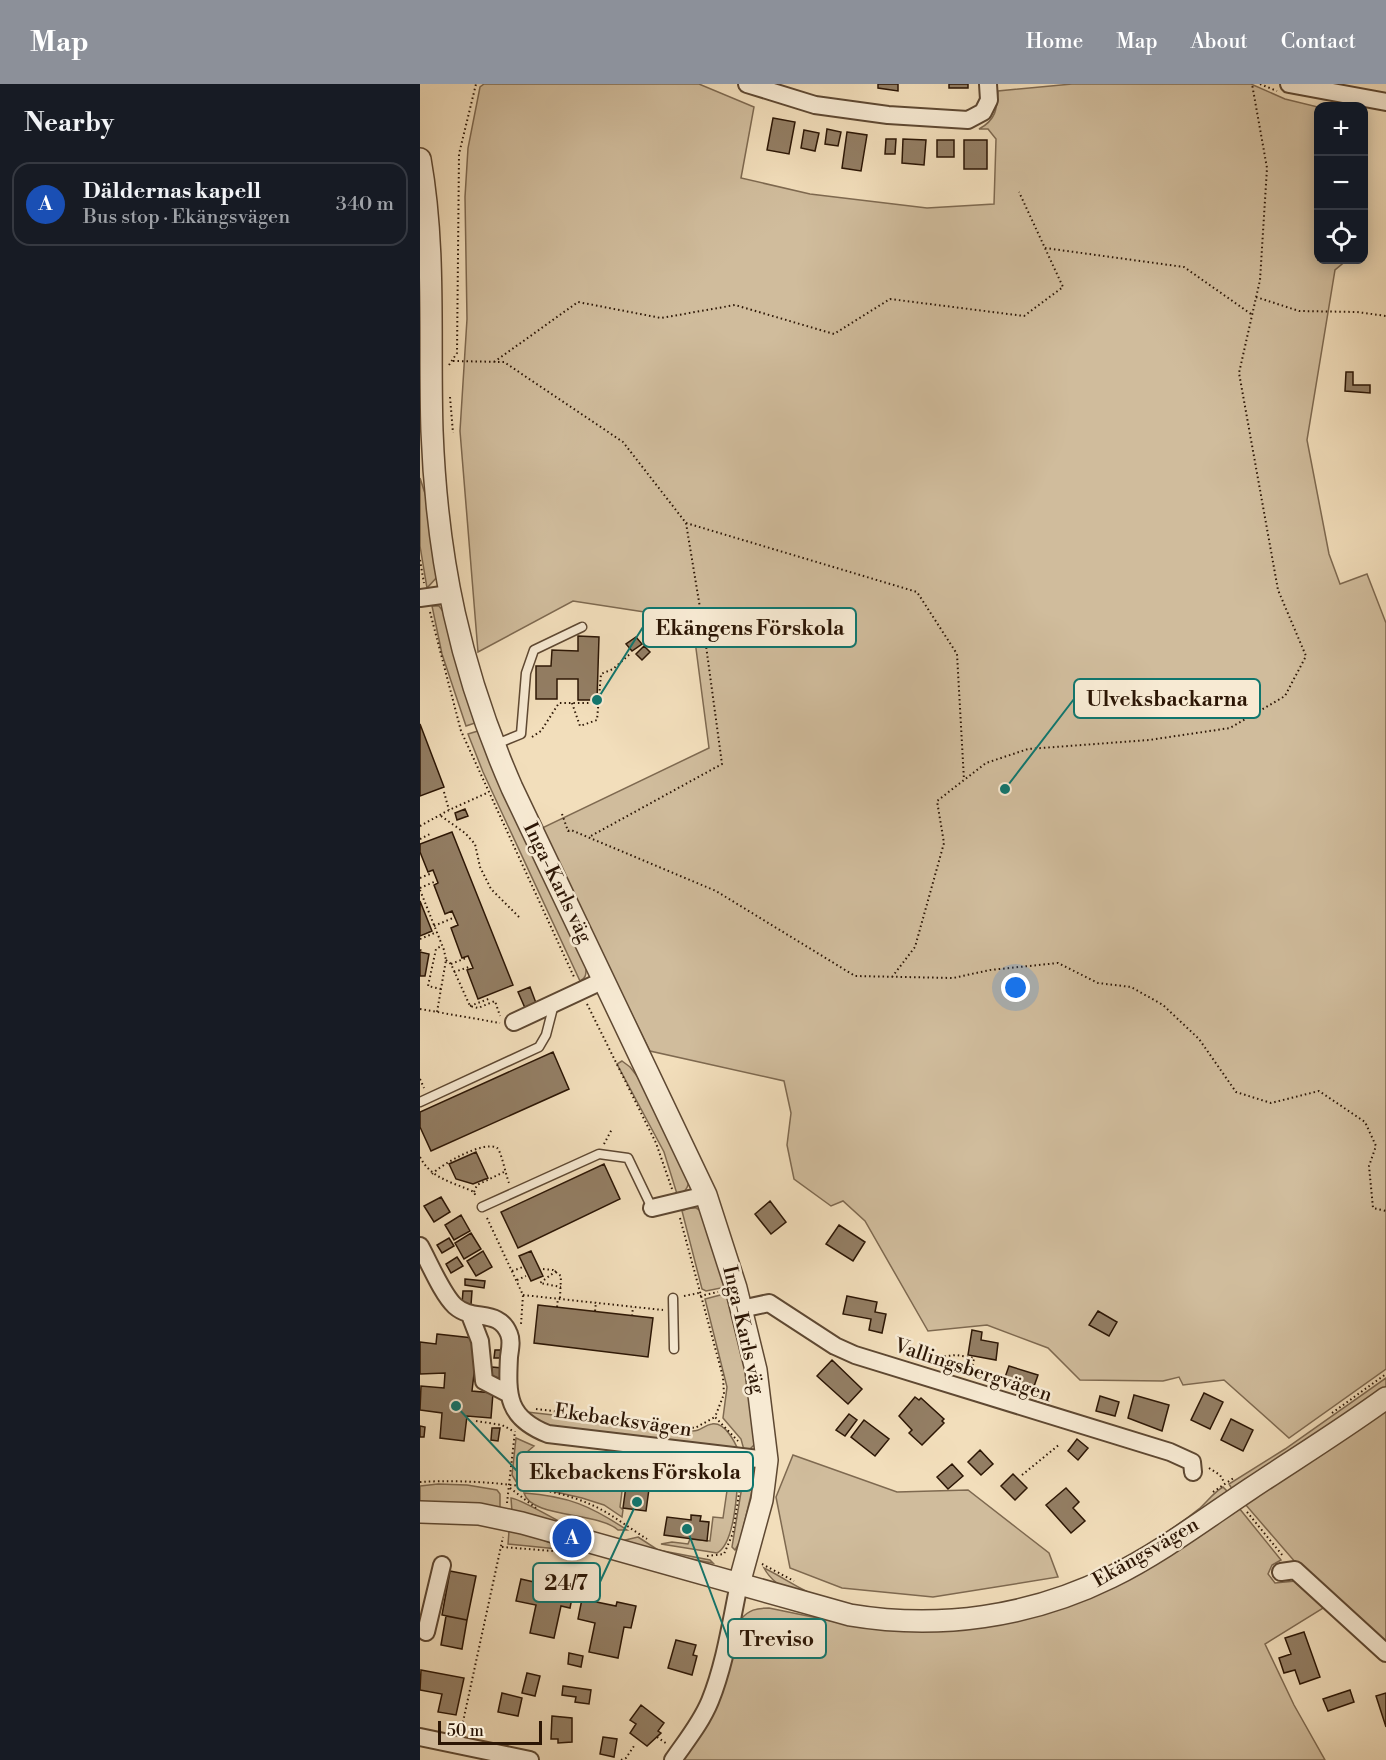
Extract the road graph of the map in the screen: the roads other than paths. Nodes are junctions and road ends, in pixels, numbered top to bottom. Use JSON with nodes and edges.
{"nodes":[{"id":1,"x":747,"y":84,"type":"edge"},
{"id":2,"x":988,"y":84,"type":"edge"},
{"id":3,"x":1289,"y":84,"type":"edge"},
{"id":4,"x":1386,"y":102,"type":"edge"},
{"id":5,"x":420,"y":159,"type":"edge"},
{"id":6,"x":426,"y":340,"type":"edge"},
{"id":7,"x":449,"y":594,"type":"junction"},
{"id":8,"x":423,"y":598,"type":"edge"},
{"id":9,"x":582,"y":627,"type":"dead end"},
{"id":10,"x":493,"y":745,"type":"junction"},
{"id":11,"x":604,"y":980,"type":"junction"},
{"id":12,"x":555,"y":1003,"type":"junction"},
{"id":13,"x":507,"y":1022,"type":"road end"},
{"id":14,"x":420,"y":1102,"type":"edge"},
{"id":15,"x":706,"y":1195,"type":"junction"},
{"id":16,"x":482,"y":1207,"type":"dead end"},
{"id":17,"x":652,"y":1208,"type":"joint"},
{"id":18,"x":420,"y":1246,"type":"edge"},
{"id":19,"x":673,"y":1298,"type":"road end"},
{"id":20,"x":741,"y":1309,"type":"junction"},
{"id":21,"x":470,"y":1315,"type":"junction"},
{"id":22,"x":674,"y":1349,"type":"dead end"},
{"id":23,"x":507,"y":1393,"type":"junction"},
{"id":24,"x":1386,"y":1398,"type":"edge"},
{"id":25,"x":766,"y":1460,"type":"junction"},
{"id":26,"x":1193,"y":1467,"type":"road end"},
{"id":27,"x":420,"y":1512,"type":"edge"},
{"id":28,"x":442,"y":1565,"type":"dead end"},
{"id":29,"x":1288,"y":1571,"type":"road end"},
{"id":30,"x":739,"y":1584,"type":"junction"},
{"id":31,"x":427,"y":1598,"type":"edge"},
{"id":32,"x":426,"y":1632,"type":"dead end"},
{"id":33,"x":1386,"y":1653,"type":"edge"},
{"id":34,"x":420,"y":1737,"type":"edge"},
{"id":35,"x":671,"y":1753,"type":"edge"},
{"id":36,"x":530,"y":1760,"type":"edge"}],
"edges":[{"from":1,"to":2,"type":"street"},
{"from":3,"to":4,"type":"street"},
{"from":5,"to":6,"type":"street","name":"Inga-Karls väg"},
{"from":6,"to":7,"type":"street","name":"Inga-Karls väg"},
{"from":7,"to":8,"type":"street"},
{"from":7,"to":10,"type":"street","name":"Inga-Karls väg"},
{"from":9,"to":10,"type":"lane"},
{"from":10,"to":11,"type":"street","name":"Inga-Karls väg"},
{"from":11,"to":12,"type":"street"},
{"from":11,"to":15,"type":"street","name":"Inga-Karls väg"},
{"from":12,"to":13,"type":"street"},
{"from":12,"to":14,"type":"lane"},
{"from":15,"to":17,"type":"street"},
{"from":15,"to":20,"type":"street","name":"Inga-Karls väg"},
{"from":16,"to":17,"type":"lane"},
{"from":18,"to":21,"type":"street"},
{"from":19,"to":22,"type":"lane"},
{"from":20,"to":25,"type":"street","name":"Inga-Karls väg"},
{"from":20,"to":26,"type":"street","name":"Vallingsbergvägen"},
{"from":21,"to":23,"type":"street"},
{"from":21,"to":23,"type":"street"},
{"from":23,"to":25,"type":"street","name":"Ekebacksvägen"},
{"from":24,"to":30,"type":"street","name":"Ekängsvägen"},
{"from":25,"to":30,"type":"street","name":"Inga-Karls väg"},
{"from":27,"to":30,"type":"street","name":"Ekängsvägen"},
{"from":28,"to":31,"type":"street"},
{"from":29,"to":33,"type":"street"},
{"from":30,"to":35,"type":"street"},
{"from":31,"to":32,"type":"street"},
{"from":34,"to":36,"type":"street"}]}
